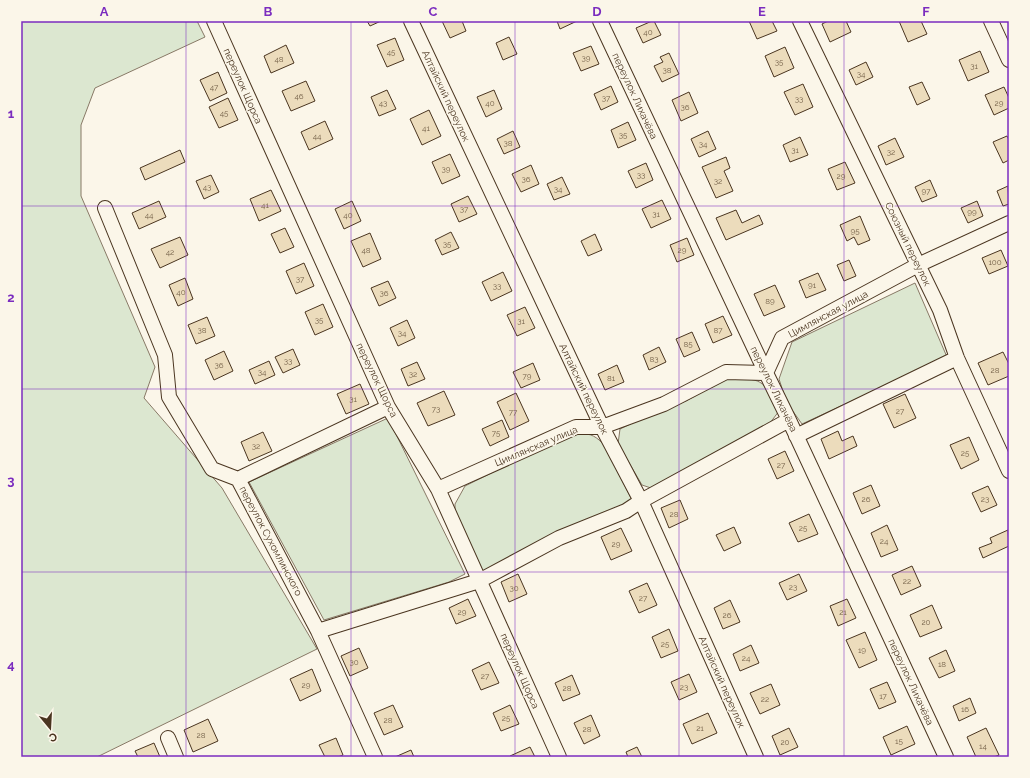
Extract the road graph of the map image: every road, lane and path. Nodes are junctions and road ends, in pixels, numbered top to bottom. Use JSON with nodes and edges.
{"nodes":[{"id":1,"x":214,"y":21,"type":"edge"},
{"id":2,"x":411,"y":21,"type":"edge"},
{"id":3,"x":600,"y":21,"type":"edge"},
{"id":4,"x":800,"y":21,"type":"edge"},
{"id":5,"x":991,"y":21,"type":"edge"},
{"id":6,"x":1009,"y":60,"type":"edge"},
{"id":7,"x":105,"y":208,"type":"dead end"},
{"id":8,"x":1009,"y":223,"type":"edge"},
{"id":9,"x":918,"y":265,"type":"junction"},
{"id":10,"x":957,"y":358,"type":"junction"},
{"id":11,"x":766,"y":373,"type":"junction"},
{"id":12,"x":388,"y":407,"type":"junction"},
{"id":13,"x":789,"y":420,"type":"junction"},
{"id":14,"x":602,"y":427,"type":"junction"},
{"id":15,"x":796,"y":436,"type":"junction"},
{"id":16,"x":1009,"y":471,"type":"edge"},
{"id":17,"x":238,"y":479,"type":"junction"},
{"id":18,"x":438,"y":489,"type":"junction"},
{"id":19,"x":641,"y":501,"type":"junction"},
{"id":20,"x":479,"y":581,"type":"junction"},
{"id":21,"x":318,"y":631,"type":"junction"},
{"id":22,"x":168,"y":738,"type":"dead end"},
{"id":23,"x":176,"y":757,"type":"edge"},
{"id":24,"x":375,"y":757,"type":"edge"},
{"id":25,"x":559,"y":757,"type":"edge"},
{"id":26,"x":756,"y":757,"type":"edge"},
{"id":27,"x":946,"y":757,"type":"edge"}],
"edges":[{"from":1,"to":12,"type":"street","name":"переулок Щорса"},
{"from":2,"to":14,"type":"street","name":"Алтайский переулок"},
{"from":3,"to":11,"type":"street","name":"переулок Лихачёва"},
{"from":4,"to":9,"type":"street","name":"Союзный переулок"},
{"from":5,"to":6,"type":"street"},
{"from":7,"to":17,"type":"street","name":"переулок Сухомлинского"},
{"from":8,"to":9,"type":"street","name":"Цимлянская улица"},
{"from":9,"to":10,"type":"street","name":"Союзный переулок"},
{"from":9,"to":11,"type":"street","name":"Цимлянская улица"},
{"from":10,"to":15,"type":"street"},
{"from":10,"to":16,"type":"street","name":"Союзный переулок"},
{"from":11,"to":13,"type":"street","name":"переулок Лихачёва"},
{"from":11,"to":14,"type":"street","name":"Цимлянская улица"},
{"from":12,"to":17,"type":"street"},
{"from":12,"to":18,"type":"street","name":"переулок Щорса"},
{"from":13,"to":15,"type":"street","name":"переулок Лихачёва"},
{"from":13,"to":19,"type":"street"},
{"from":14,"to":18,"type":"street","name":"Цимлянская улица"},
{"from":14,"to":19,"type":"street","name":"Алтайский переулок"},
{"from":15,"to":27,"type":"street","name":"переулок Лихачёва"},
{"from":17,"to":21,"type":"street","name":"переулок Сухомлинского"},
{"from":18,"to":20,"type":"street","name":"переулок Щорса"},
{"from":19,"to":20,"type":"street"},
{"from":19,"to":26,"type":"street","name":"Алтайский переулок"},
{"from":20,"to":21,"type":"street"},
{"from":20,"to":25,"type":"street","name":"переулок Щорса"},
{"from":21,"to":24,"type":"street","name":"переулок Сухомлинского"},
{"from":22,"to":23,"type":"street"}]}
